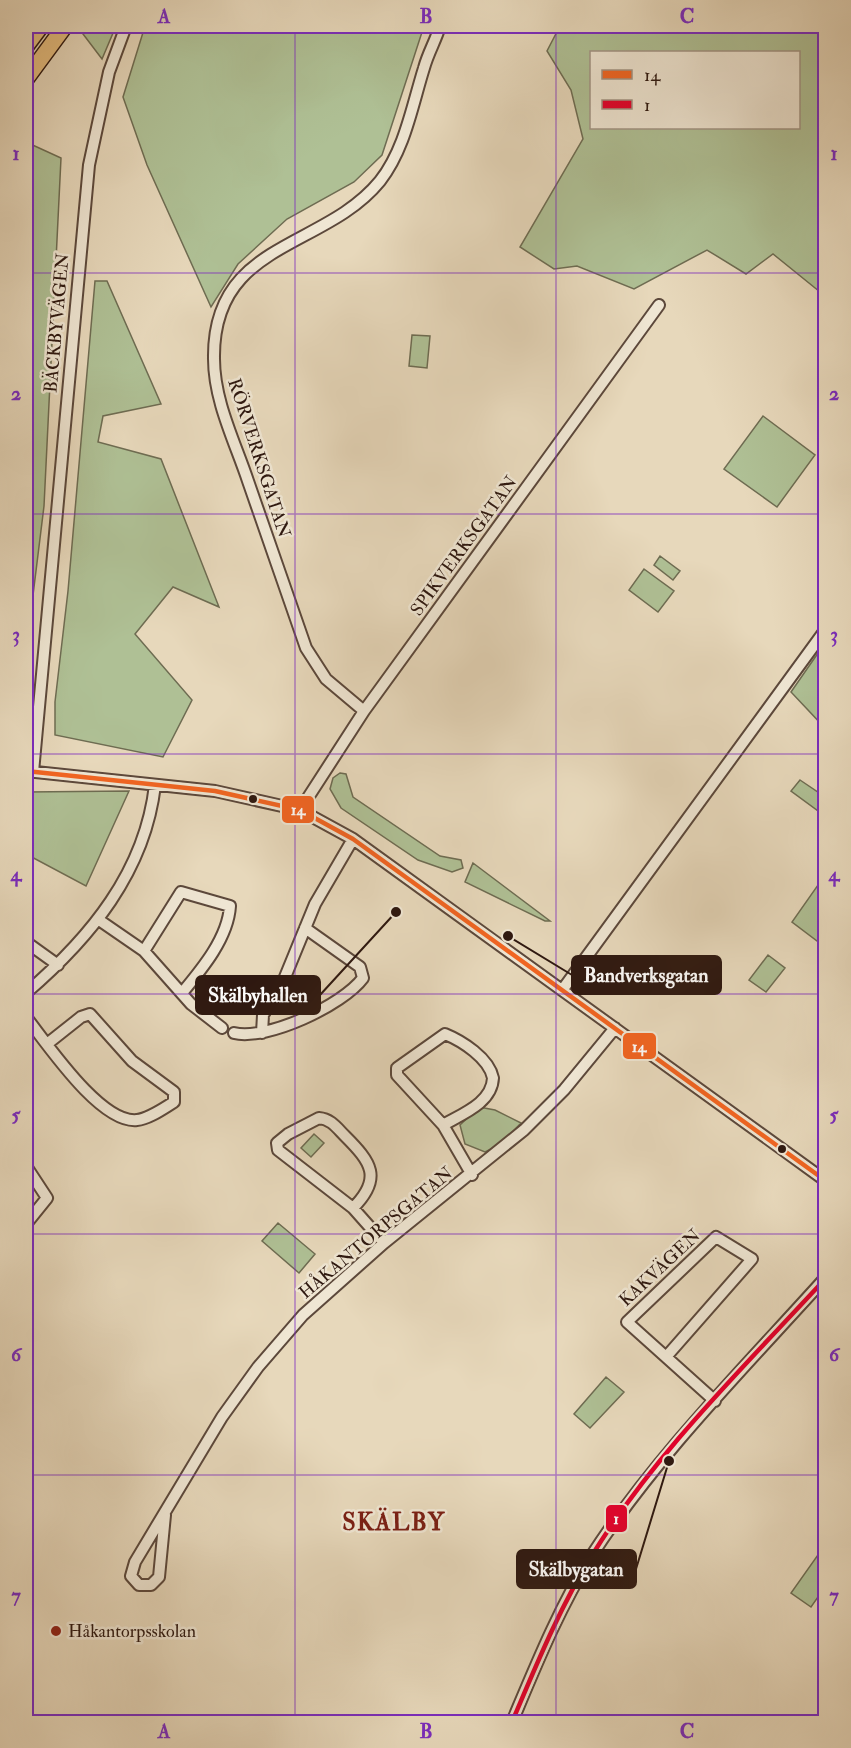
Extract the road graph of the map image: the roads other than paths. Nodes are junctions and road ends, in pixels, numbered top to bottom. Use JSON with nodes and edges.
{"nodes":[{"id":1,"x":41,"y":26,"type":"edge"},
{"id":2,"x":65,"y":26,"type":"edge"},
{"id":3,"x":126,"y":26,"type":"edge"},
{"id":4,"x":440,"y":26,"type":"edge"},
{"id":5,"x":26,"y":46,"type":"edge"},
{"id":6,"x":26,"y":79,"type":"edge"},
{"id":7,"x":659,"y":306,"type":"dead end"},
{"id":8,"x":825,"y":629,"type":"edge"},
{"id":9,"x":364,"y":711,"type":"junction"},
{"id":10,"x":29,"y":772,"type":"edge"},
{"id":11,"x":155,"y":784,"type":"junction"},
{"id":12,"x":300,"y":810,"type":"junction"},
{"id":13,"x":353,"y":839,"type":"junction"},
{"id":14,"x":99,"y":920,"type":"junction"},
{"id":15,"x":305,"y":928,"type":"junction"},
{"id":16,"x":26,"y":942,"type":"edge"},
{"id":17,"x":144,"y":951,"type":"junction"},
{"id":18,"x":58,"y":965,"type":"junction"},
{"id":19,"x":563,"y":989,"type":"junction"},
{"id":20,"x":26,"y":993,"type":"edge"},
{"id":21,"x":182,"y":993,"type":"junction"},
{"id":22,"x":26,"y":1017,"type":"edge"},
{"id":23,"x":222,"y":1028,"type":"dead end"},
{"id":24,"x":615,"y":1028,"type":"junction"},
{"id":25,"x":262,"y":1033,"type":"junction"},
{"id":26,"x":234,"y":1034,"type":"dead end"},
{"id":27,"x":48,"y":1044,"type":"junction"},
{"id":28,"x":443,"y":1125,"type":"junction"},
{"id":29,"x":26,"y":1166,"type":"edge"},
{"id":30,"x":472,"y":1175,"type":"junction"},
{"id":31,"x":825,"y":1181,"type":"edge"},
{"id":32,"x":353,"y":1208,"type":"junction"},
{"id":33,"x":26,"y":1224,"type":"edge"},
{"id":34,"x":384,"y":1243,"type":"junction"},
{"id":35,"x":825,"y":1277,"type":"edge"},
{"id":36,"x":666,"y":1357,"type":"junction"},
{"id":37,"x":715,"y":1401,"type":"junction"},
{"id":38,"x":165,"y":1515,"type":"junction"},
{"id":39,"x":512,"y":1722,"type":"edge"}],
"edges":[{"from":1,"to":5,"type":"highway"},
{"from":2,"to":6,"type":"highway"},
{"from":3,"to":10,"type":"street","name":"BÄCKBYVÄGEN"},
{"from":4,"to":9,"type":"street","name":"RÖRVERKSGATAN"},
{"from":7,"to":9,"type":"street","name":"SPIKVERKSGATAN"},
{"from":8,"to":19,"type":"street"},
{"from":9,"to":12,"type":"street","name":"SPIKVERKSGATAN"},
{"from":10,"to":11,"type":"street"},
{"from":11,"to":12,"type":"street"},
{"from":11,"to":14,"type":"street"},
{"from":12,"to":13,"type":"street"},
{"from":13,"to":15,"type":"street"},
{"from":13,"to":19,"type":"street"},
{"from":14,"to":17,"type":"street"},
{"from":14,"to":18,"type":"street"},
{"from":15,"to":25,"type":"street"},
{"from":15,"to":25,"type":"street"},
{"from":16,"to":18,"type":"street"},
{"from":17,"to":21,"type":"street"},
{"from":17,"to":21,"type":"street"},
{"from":18,"to":20,"type":"street"},
{"from":19,"to":24,"type":"street"},
{"from":21,"to":23,"type":"street"},
{"from":22,"to":27,"type":"street"},
{"from":24,"to":30,"type":"street","name":"HÅKANTORPSGATAN"},
{"from":24,"to":31,"type":"street"},
{"from":25,"to":26,"type":"street"},
{"from":27,"to":27,"type":"street"},
{"from":28,"to":28,"type":"street"},
{"from":28,"to":30,"type":"street"},
{"from":29,"to":33,"type":"street"},
{"from":30,"to":34,"type":"street","name":"HÅKANTORPSGATAN"},
{"from":32,"to":32,"type":"street"},
{"from":32,"to":34,"type":"street"},
{"from":34,"to":38,"type":"street","name":"HÅKANTORPSGATAN"},
{"from":35,"to":37,"type":"street"},
{"from":36,"to":36,"type":"street","name":"KAKVÄGEN"},
{"from":36,"to":37,"type":"street","name":"KAKVÄGEN"},
{"from":37,"to":39,"type":"street"},
{"from":38,"to":38,"type":"street","name":"HÅKANTORPSGATAN"}]}
